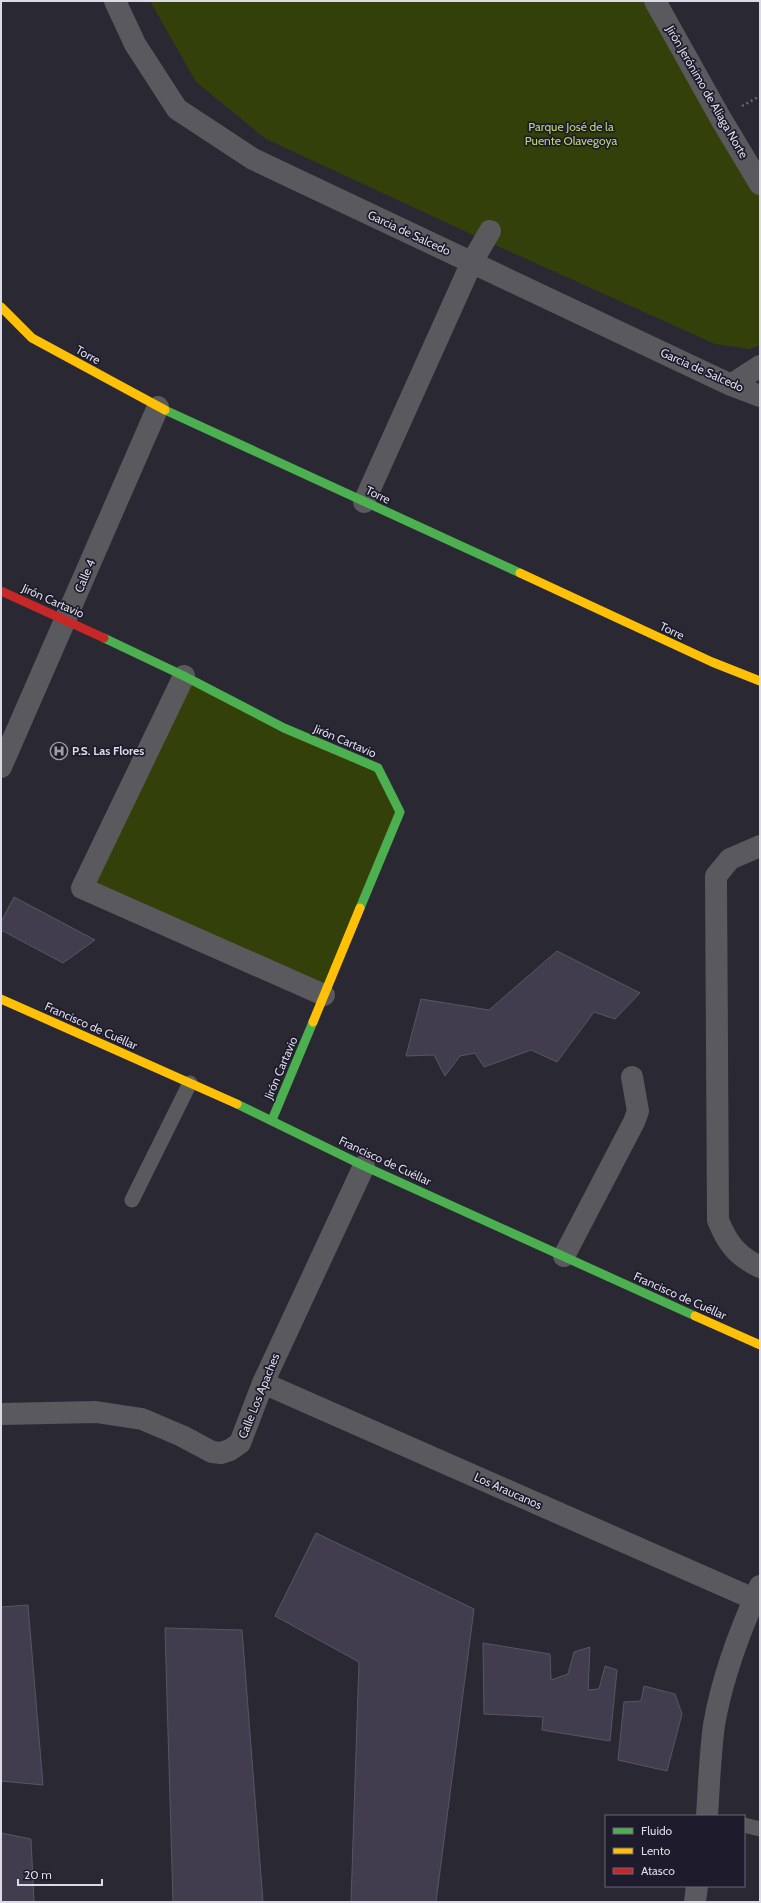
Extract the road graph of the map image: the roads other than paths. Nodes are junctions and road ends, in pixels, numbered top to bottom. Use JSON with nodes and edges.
{"nodes":[{"id":1,"x":115,"y":1,"type":"edge"},
{"id":2,"x":655,"y":1,"type":"edge"},
{"id":3,"x":760,"y":184,"type":"edge"},
{"id":4,"x":490,"y":231,"type":"dead end"},
{"id":5,"x":472,"y":262,"type":"junction"},
{"id":6,"x":1,"y":307,"type":"edge"},
{"id":7,"x":760,"y":366,"type":"edge"},
{"id":8,"x":731,"y":385,"type":"junction"},
{"id":9,"x":760,"y":396,"type":"edge"},
{"id":10,"x":158,"y":407,"type":"junction"},
{"id":11,"x":364,"y":502,"type":"junction"},
{"id":12,"x":1,"y":591,"type":"edge"},
{"id":13,"x":66,"y":620,"type":"junction"},
{"id":14,"x":184,"y":676,"type":"junction"},
{"id":15,"x":760,"y":681,"type":"edge"},
{"id":16,"x":1,"y":767,"type":"edge"},
{"id":17,"x":760,"y":846,"type":"edge"},
{"id":18,"x":324,"y":995,"type":"junction"},
{"id":19,"x":1,"y":999,"type":"edge"},
{"id":20,"x":632,"y":1077,"type":"dead end"},
{"id":21,"x":190,"y":1083,"type":"junction"},
{"id":22,"x":272,"y":1120,"type":"junction"},
{"id":23,"x":364,"y":1166,"type":"junction"},
{"id":24,"x":132,"y":1200,"type":"dead end"},
{"id":25,"x":564,"y":1256,"type":"junction"},
{"id":26,"x":760,"y":1267,"type":"edge"},
{"id":27,"x":760,"y":1345,"type":"edge"},
{"id":28,"x":263,"y":1383,"type":"junction"},
{"id":29,"x":1,"y":1414,"type":"edge"},
{"id":30,"x":758,"y":1590,"type":"edge"},
{"id":31,"x":707,"y":1815,"type":"edge"},
{"id":32,"x":745,"y":1825,"type":"edge"},
{"id":33,"x":760,"y":1829,"type":"edge"},
{"id":34,"x":697,"y":1887,"type":"edge"},
{"id":35,"x":695,"y":1902,"type":"edge"}],
"edges":[{"from":1,"to":5,"type":"street","name":"Garcia de Salcedo"},
{"from":2,"to":3,"type":"street","name":"Jirón Jerónimo de Aliaga Norte"},
{"from":4,"to":5,"type":"street"},
{"from":5,"to":8,"type":"street","name":"Garcia de Salcedo"},
{"from":5,"to":11,"type":"street"},
{"from":6,"to":10,"type":"street","name":"Torre"},
{"from":7,"to":8,"type":"street"},
{"from":8,"to":9,"type":"street","name":"Garcia de Salcedo"},
{"from":10,"to":11,"type":"street","name":"Torre"},
{"from":10,"to":13,"type":"street","name":"Calle 4"},
{"from":11,"to":15,"type":"street","name":"Torre"},
{"from":12,"to":13,"type":"street","name":"Jirón Cartavio"},
{"from":13,"to":14,"type":"street","name":"Jirón Cartavio"},
{"from":13,"to":16,"type":"street","name":"Calle 4"},
{"from":14,"to":18,"type":"street","name":"Jirón Cartavio"},
{"from":14,"to":18,"type":"street"},
{"from":17,"to":26,"type":"street"},
{"from":18,"to":22,"type":"street","name":"Jirón Cartavio"},
{"from":19,"to":21,"type":"street","name":"Francisco de Cuéllar"},
{"from":20,"to":25,"type":"street"},
{"from":21,"to":22,"type":"street","name":"Francisco de Cuéllar"},
{"from":21,"to":24,"type":"lane"},
{"from":22,"to":23,"type":"street","name":"Francisco de Cuéllar"},
{"from":23,"to":25,"type":"street","name":"Francisco de Cuéllar"},
{"from":23,"to":28,"type":"street","name":"Calle Los Apaches"},
{"from":25,"to":27,"type":"street","name":"Francisco de Cuéllar"},
{"from":28,"to":29,"type":"street","name":"Calle Los Apaches"},
{"from":28,"to":30,"type":"street","name":"Los Araucanos"},
{"from":30,"to":31,"type":"street"},
{"from":32,"to":33,"type":"lane"},
{"from":34,"to":35,"type":"street"}]}
